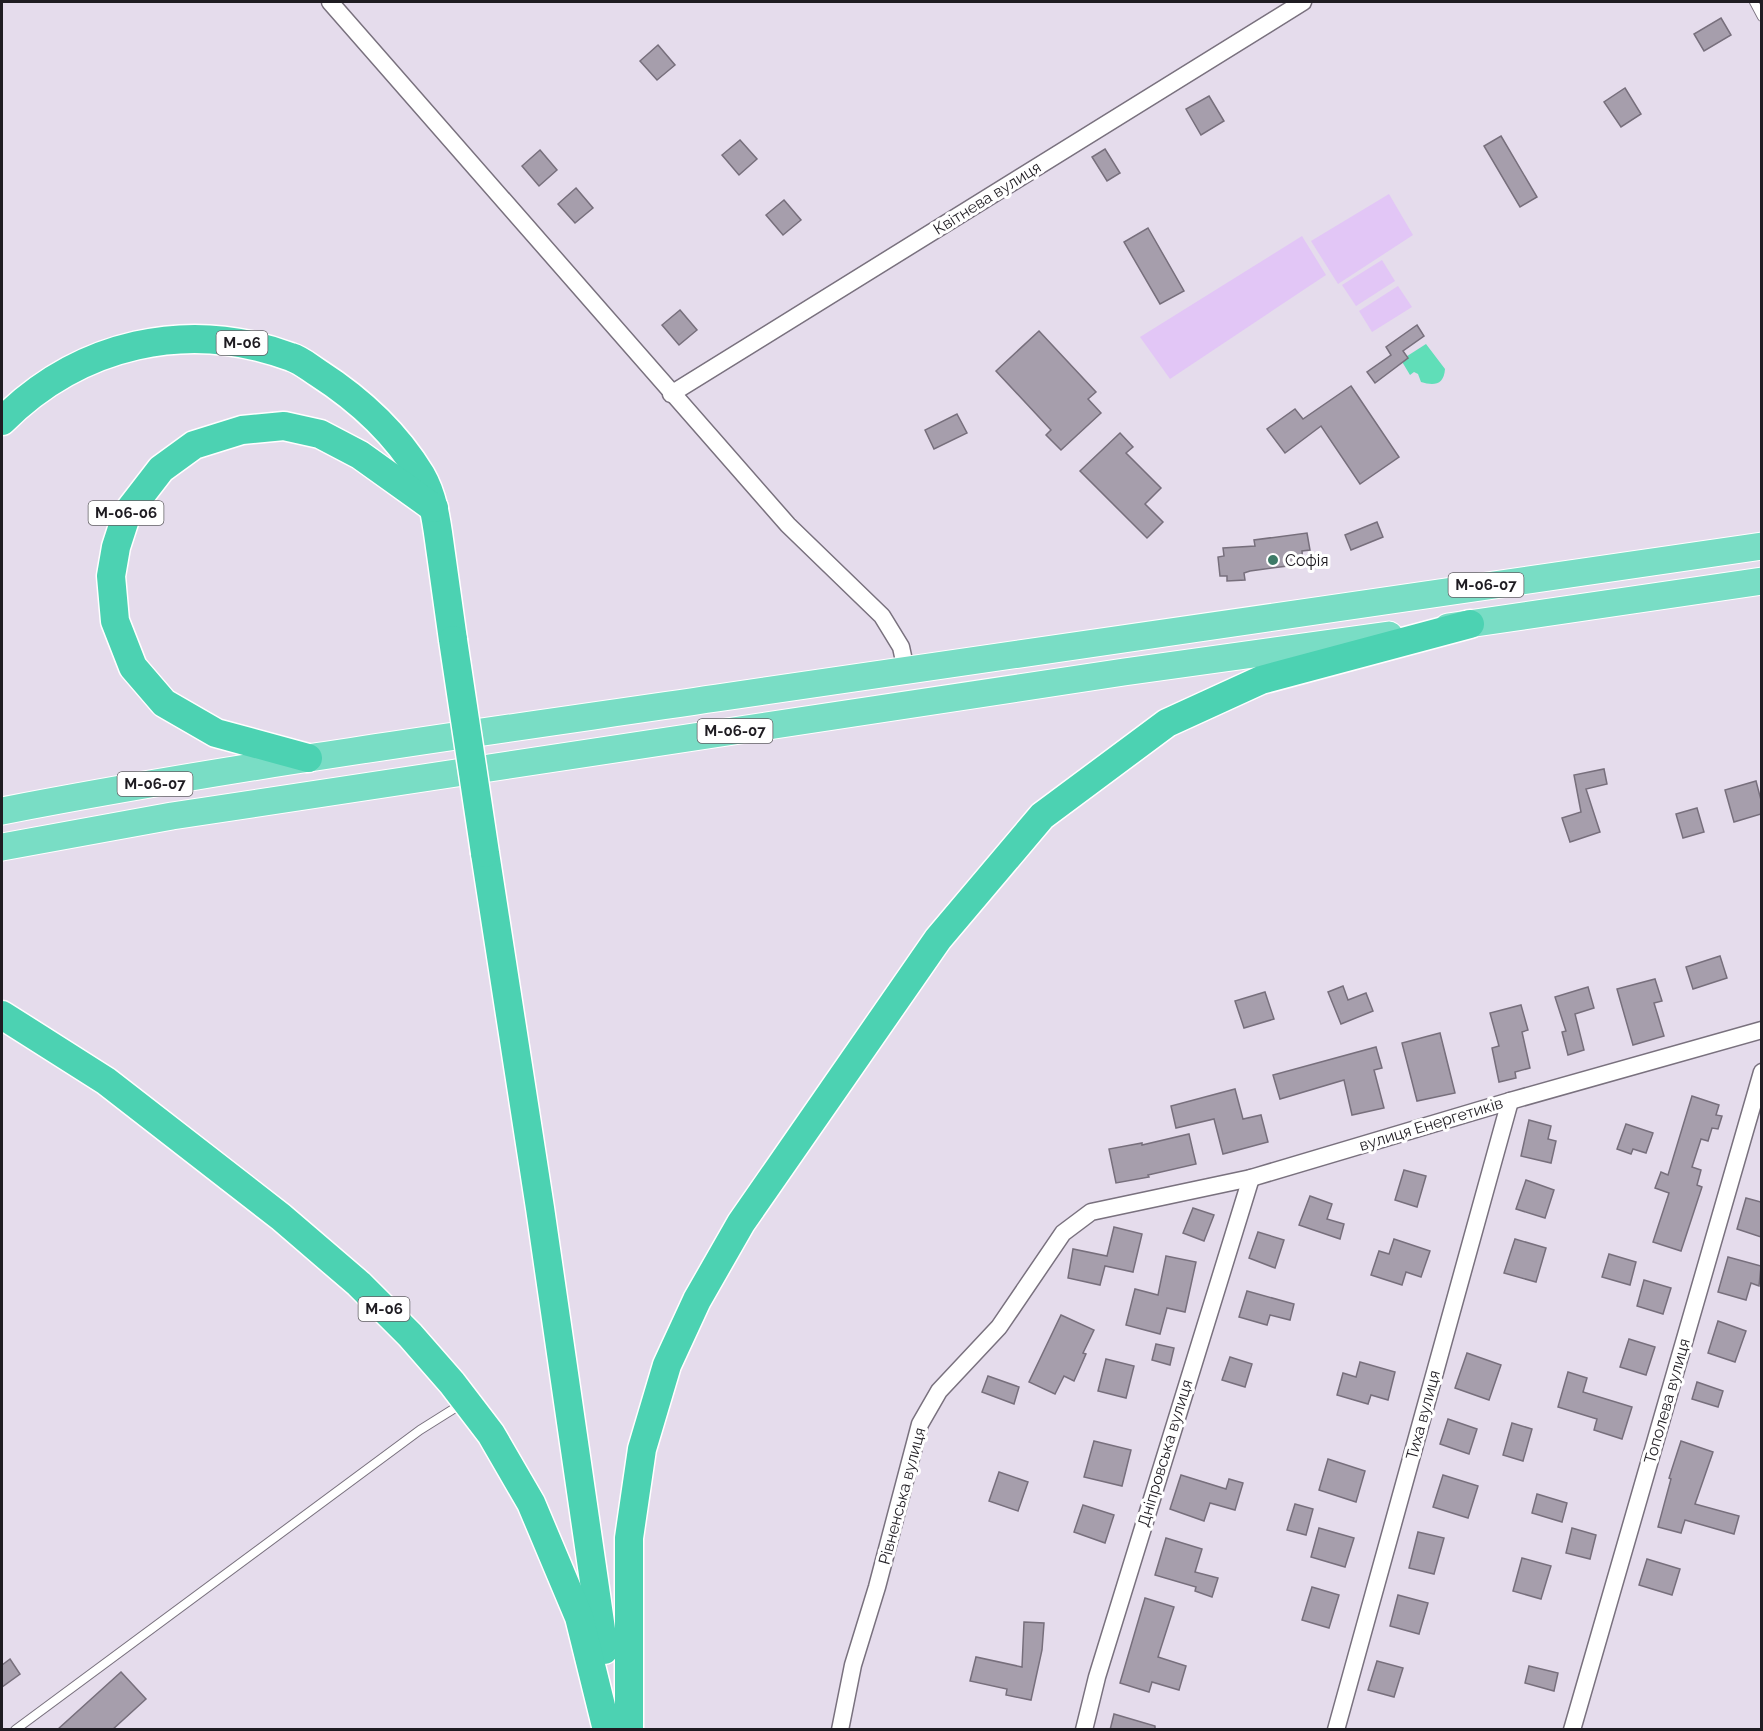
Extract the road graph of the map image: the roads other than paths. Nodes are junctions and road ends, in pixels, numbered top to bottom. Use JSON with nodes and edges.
{"nodes":[{"id":1,"x":330,"y":2,"type":"edge"},
{"id":2,"x":1303,"y":2,"type":"edge"},
{"id":3,"x":1754,"y":2,"type":"edge"},
{"id":4,"x":1761,"y":17,"type":"edge"},
{"id":5,"x":670,"y":393,"type":"junction"},
{"id":6,"x":2,"y":421,"type":"edge"},
{"id":7,"x":434,"y":508,"type":"junction"},
{"id":8,"x":1761,"y":546,"type":"edge"},
{"id":9,"x":1761,"y":581,"type":"edge"},
{"id":10,"x":1470,"y":624,"type":"junction"},
{"id":11,"x":906,"y":670,"type":"junction"},
{"id":12,"x":308,"y":758,"type":"junction"},
{"id":13,"x":2,"y":811,"type":"edge"},
{"id":14,"x":2,"y":848,"type":"edge"},
{"id":15,"x":2,"y":1015,"type":"edge"},
{"id":16,"x":1761,"y":1030,"type":"edge"},
{"id":17,"x":1761,"y":1072,"type":"edge"},
{"id":18,"x":1510,"y":1101,"type":"junction"},
{"id":19,"x":1251,"y":1178,"type":"junction"},
{"id":20,"x":1095,"y":1211,"type":"joint"},
{"id":21,"x":466,"y":1401,"type":"junction"},
{"id":22,"x":15,"y":1730,"type":"edge"},
{"id":23,"x":607,"y":1730,"type":"edge"},
{"id":24,"x":616,"y":1730,"type":"edge"},
{"id":25,"x":629,"y":1730,"type":"edge"},
{"id":26,"x":840,"y":1730,"type":"edge"},
{"id":27,"x":1084,"y":1730,"type":"edge"},
{"id":28,"x":1336,"y":1730,"type":"edge"},
{"id":29,"x":1572,"y":1730,"type":"edge"}],
"edges":[{"from":1,"to":5,"type":"street"},
{"from":2,"to":5,"type":"street","name":"Квітнева вулиця"},
{"from":3,"to":4,"type":"lane"},
{"from":5,"to":11,"type":"street"},
{"from":6,"to":7,"type":"highway","number":"М-06"},
{"from":7,"to":12,"type":"highway","number":"М-06-06"},
{"from":7,"to":24,"type":"highway","number":"М-06","bridge":true},
{"from":8,"to":11,"type":"main road","number":"М-06-07"},
{"from":9,"to":10,"type":"main road","number":"М-06-07"},
{"from":10,"to":14,"type":"main road","number":"М-06-07"},
{"from":10,"to":25,"type":"highway"},
{"from":11,"to":12,"type":"main road","number":"М-06-07"},
{"from":12,"to":13,"type":"main road","number":"М-06-07"},
{"from":15,"to":21,"type":"highway","number":"М-06"},
{"from":16,"to":18,"type":"street","name":"вулиця Енергетиків"},
{"from":17,"to":29,"type":"street","name":"Тополева вулиця"},
{"from":18,"to":19,"type":"street","name":"вулиця Енергетиків"},
{"from":18,"to":28,"type":"street","name":"Тиха вулиця"},
{"from":19,"to":20,"type":"street","name":"вулиця Енергетиків"},
{"from":19,"to":27,"type":"street","name":"Дніпровська вулиця"},
{"from":20,"to":26,"type":"street","name":"Рівненська вулиця"},
{"from":21,"to":22,"type":"lane"},
{"from":21,"to":23,"type":"highway","number":"М-06"}]}
